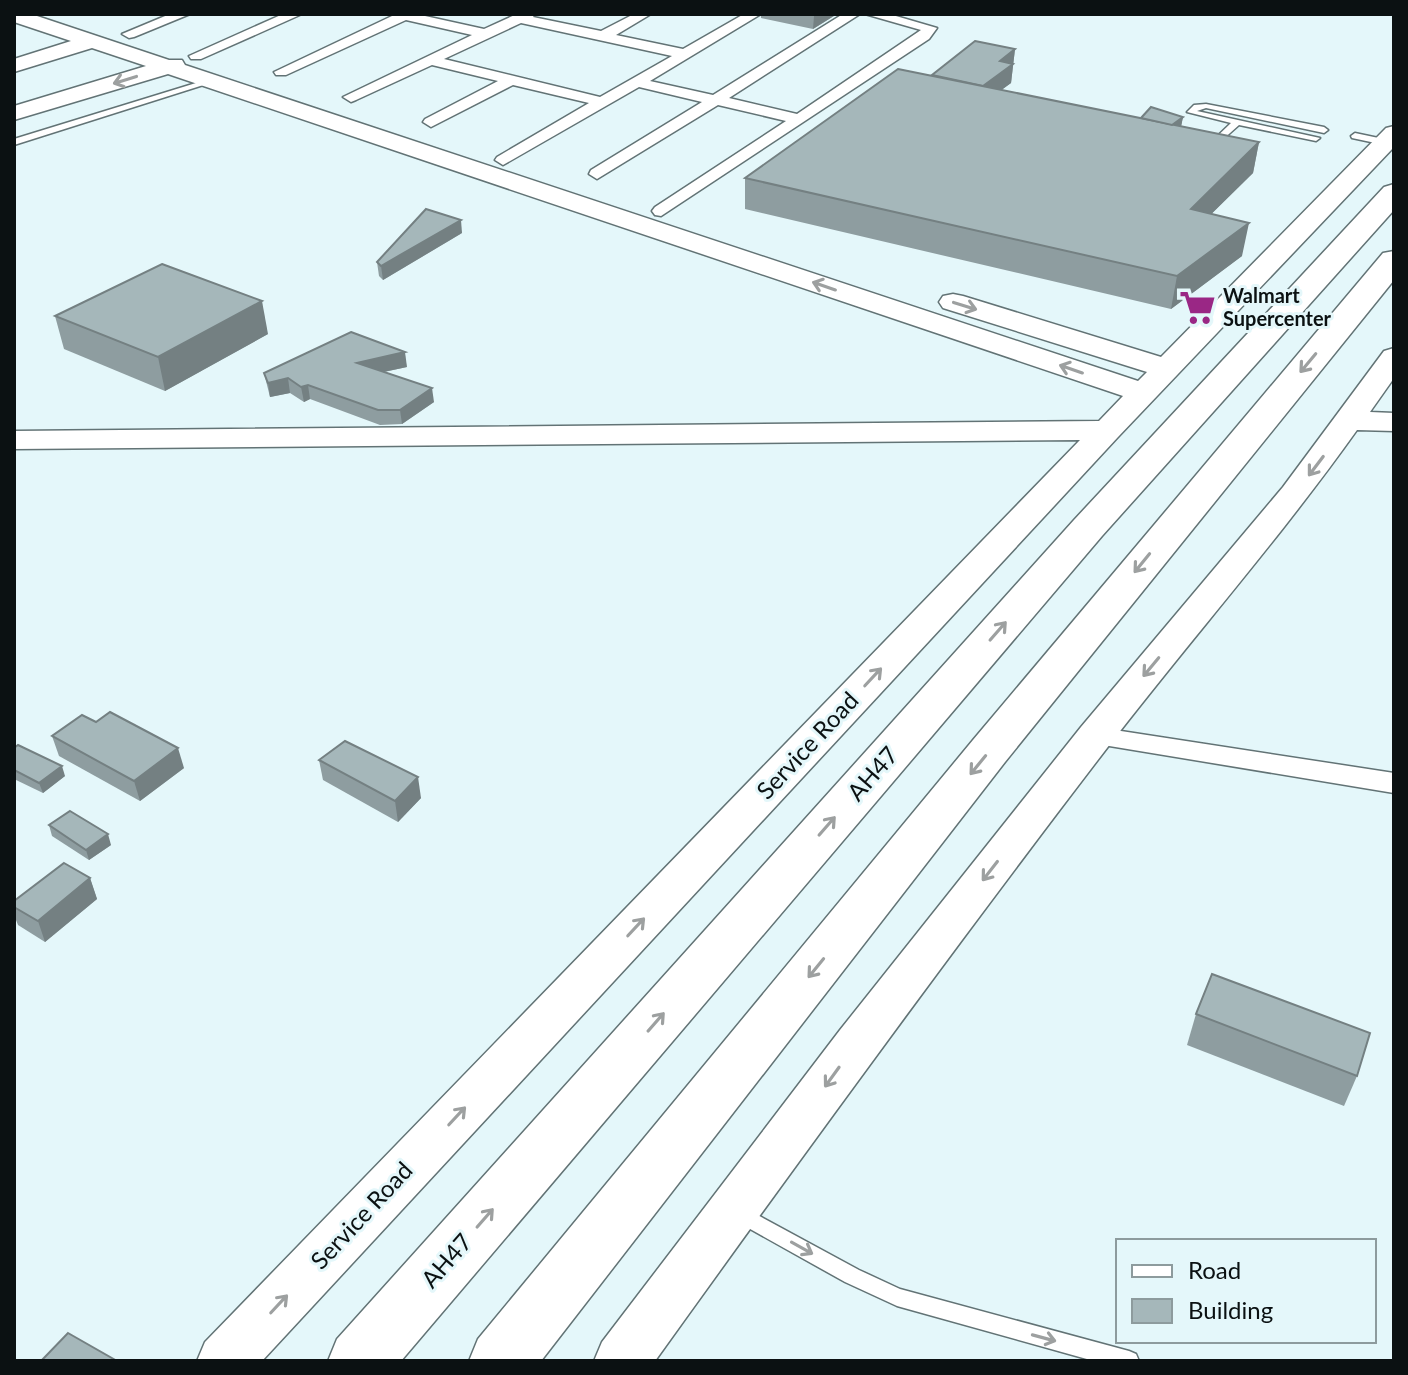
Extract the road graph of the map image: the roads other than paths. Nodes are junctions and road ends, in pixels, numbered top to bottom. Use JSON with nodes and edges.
{"nodes":[{"id":1,"x":68,"y":14,"type":"edge"},
{"id":2,"x":183,"y":14,"type":"edge"},
{"id":3,"x":295,"y":14,"type":"edge"},
{"id":4,"x":644,"y":14,"type":"edge"},
{"id":5,"x":754,"y":14,"type":"edge"},
{"id":6,"x":853,"y":14,"type":"edge"},
{"id":7,"x":872,"y":14,"type":"edge"},
{"id":8,"x":14,"y":15,"type":"edge"},
{"id":9,"x":403,"y":15,"type":"edge"},
{"id":10,"x":523,"y":16,"type":"edge"},
{"id":11,"x":486,"y":34,"type":"junction"},
{"id":12,"x":601,"y":37,"type":"junction"},
{"id":13,"x":93,"y":41,"type":"junction"},
{"id":14,"x":134,"y":45,"type":"junction"},
{"id":15,"x":685,"y":54,"type":"junction"},
{"id":16,"x":169,"y":57,"type":"junction"},
{"id":17,"x":198,"y":57,"type":"junction"},
{"id":18,"x":430,"y":60,"type":"junction"},
{"id":19,"x":14,"y":66,"type":"edge"},
{"id":20,"x":281,"y":72,"type":"dead end"},
{"id":21,"x":511,"y":80,"type":"junction"},
{"id":22,"x":212,"y":81,"type":"junction"},
{"id":23,"x":636,"y":82,"type":"junction"},
{"id":24,"x":14,"y":93,"type":"edge"},
{"id":25,"x":351,"y":97,"type":"dead end"},
{"id":26,"x":715,"y":101,"type":"junction"},
{"id":27,"x":602,"y":102,"type":"junction"},
{"id":28,"x":14,"y":113,"type":"edge"},
{"id":29,"x":799,"y":119,"type":"junction"},
{"id":30,"x":431,"y":122,"type":"dead end"},
{"id":31,"x":1237,"y":122,"type":"junction"},
{"id":32,"x":1324,"y":130,"type":"dead end"},
{"id":33,"x":1316,"y":138,"type":"dead end"},
{"id":34,"x":1372,"y":141,"type":"edge"},
{"id":35,"x":14,"y":142,"type":"edge"},
{"id":36,"x":1198,"y":155,"type":"edge"},
{"id":37,"x":503,"y":160,"type":"junction"},
{"id":38,"x":597,"y":174,"type":"dead end"},
{"id":39,"x":1394,"y":193,"type":"edge"},
{"id":40,"x":661,"y":211,"type":"junction"},
{"id":41,"x":1394,"y":260,"type":"edge"},
{"id":42,"x":1394,"y":357,"type":"edge"},
{"id":43,"x":1156,"y":381,"type":"junction"},
{"id":44,"x":1349,"y":421,"type":"junction"},
{"id":45,"x":1394,"y":422,"type":"edge"},
{"id":46,"x":1107,"y":430,"type":"junction"},
{"id":47,"x":14,"y":440,"type":"edge"},
{"id":48,"x":1095,"y":736,"type":"junction"},
{"id":49,"x":1394,"y":783,"type":"edge"},
{"id":50,"x":734,"y":1210,"type":"junction"},
{"id":51,"x":225,"y":1361,"type":"edge"},
{"id":52,"x":360,"y":1361,"type":"edge"},
{"id":53,"x":501,"y":1361,"type":"edge"},
{"id":54,"x":622,"y":1361,"type":"edge"},
{"id":55,"x":1129,"y":1361,"type":"edge"}],
"edges":[{"from":1,"to":14,"type":"street"},
{"from":2,"to":14,"type":"street"},
{"from":3,"to":17,"type":"street"},
{"from":4,"to":12,"type":"street"},
{"from":5,"to":15,"type":"street"},
{"from":6,"to":26,"type":"street"},
{"from":7,"to":29,"type":"street"},
{"from":8,"to":13,"type":"street"},
{"from":9,"to":11,"type":"street"},
{"from":9,"to":20,"type":"street"},
{"from":10,"to":11,"type":"street"},
{"from":10,"to":12,"type":"street"},
{"from":11,"to":18,"type":"street"},
{"from":12,"to":15,"type":"street"},
{"from":13,"to":14,"type":"street"},
{"from":13,"to":19,"type":"street"},
{"from":14,"to":16,"type":"street"},
{"from":14,"to":24,"type":"street"},
{"from":15,"to":23,"type":"street"},
{"from":16,"to":17,"type":"street"},
{"from":16,"to":22,"type":"street"},
{"from":16,"to":28,"type":"street","one_way":true},
{"from":17,"to":37,"type":"street"},
{"from":18,"to":21,"type":"street"},
{"from":18,"to":25,"type":"street"},
{"from":21,"to":27,"type":"street"},
{"from":21,"to":30,"type":"street"},
{"from":22,"to":35,"type":"lane"},
{"from":43,"to":22,"type":"street","one_way":true},
{"from":23,"to":26,"type":"street"},
{"from":23,"to":27,"type":"street"},
{"from":26,"to":29,"type":"street"},
{"from":26,"to":38,"type":"street"},
{"from":27,"to":37,"type":"street"},
{"from":29,"to":40,"type":"street"},
{"from":31,"to":32,"type":"lane"},
{"from":31,"to":33,"type":"lane"},
{"from":31,"to":36,"type":"lane"},
{"from":34,"to":43,"type":"street","name":"Service Road"},
{"from":37,"to":40,"type":"street"},
{"from":52,"to":39,"type":"highway","name":"AH47","one_way":true},
{"from":40,"to":43,"type":"street","one_way":true},
{"from":41,"to":53,"type":"highway","one_way":true},
{"from":42,"to":44,"type":"street"},
{"from":43,"to":46,"type":"street","name":"Service Road"},
{"from":44,"to":45,"type":"street"},
{"from":44,"to":48,"type":"street","one_way":true},
{"from":46,"to":47,"type":"street"},
{"from":51,"to":46,"type":"street","name":"Service Road","one_way":true},
{"from":48,"to":49,"type":"street"},
{"from":48,"to":50,"type":"street","one_way":true},
{"from":50,"to":54,"type":"street"},
{"from":50,"to":55,"type":"lane","one_way":true}]}
